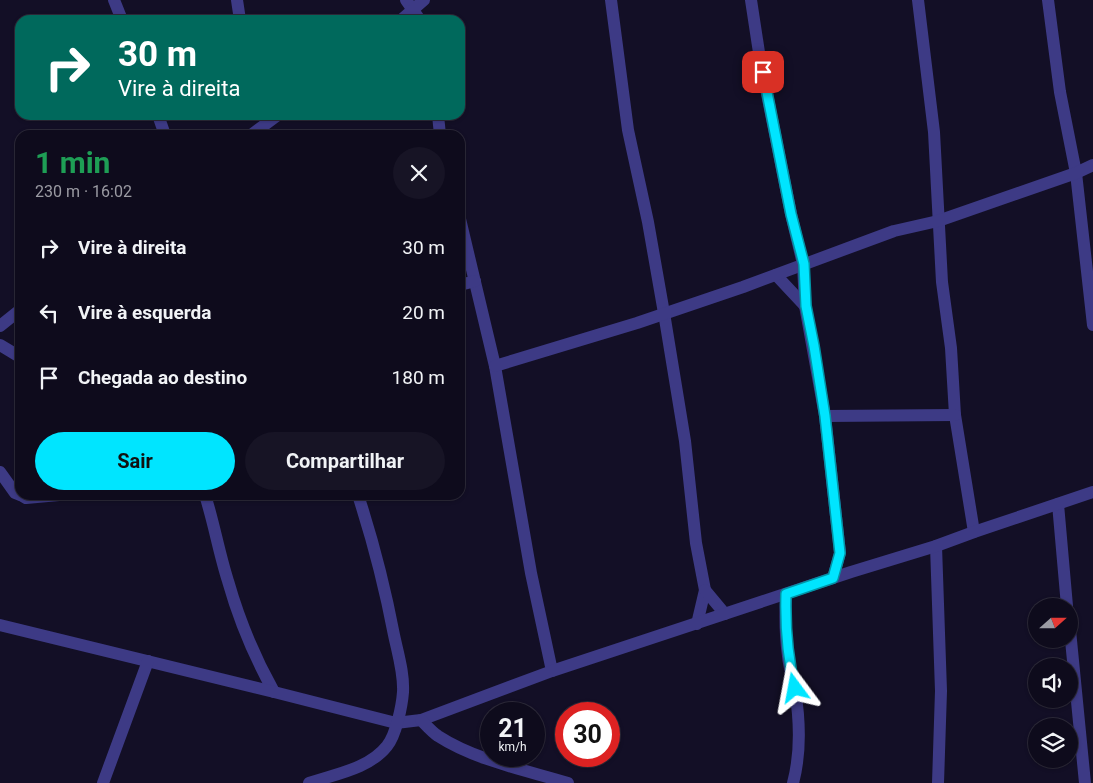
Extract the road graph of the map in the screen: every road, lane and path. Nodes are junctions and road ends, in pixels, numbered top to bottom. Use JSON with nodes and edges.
{"nodes":[{"id":1,"x":114,"y":0,"type":"edge"},
{"id":2,"x":237,"y":0,"type":"edge"},
{"id":3,"x":424,"y":0,"type":"edge"},
{"id":4,"x":611,"y":0,"type":"edge"},
{"id":5,"x":751,"y":0,"type":"edge"},
{"id":6,"x":918,"y":0,"type":"edge"},
{"id":7,"x":1048,"y":0,"type":"edge"},
{"id":8,"x":413,"y":10,"type":"edge"},
{"id":9,"x":120,"y":15,"type":"edge"},
{"id":10,"x":239,"y":15,"type":"edge"},
{"id":11,"x":272,"y":120,"type":"edge"},
{"id":12,"x":261,"y":130,"type":"edge"},
{"id":13,"x":1093,"y":165,"type":"edge"},
{"id":14,"x":1076,"y":173,"type":"junction"},
{"id":15,"x":938,"y":221,"type":"junction"},
{"id":16,"x":465,"y":240,"type":"edge"},
{"id":17,"x":804,"y":264,"type":"junction"},
{"id":18,"x":776,"y":274,"type":"junction"},
{"id":19,"x":475,"y":281,"type":"junction"},
{"id":20,"x":465,"y":284,"type":"edge"},
{"id":21,"x":806,"y":306,"type":"junction"},
{"id":22,"x":664,"y":313,"type":"junction"},
{"id":23,"x":15,"y":314,"type":"edge"},
{"id":24,"x":1093,"y":325,"type":"edge"},
{"id":25,"x":0,"y":326,"type":"edge"},
{"id":26,"x":0,"y":344,"type":"edge"},
{"id":27,"x":15,"y":354,"type":"edge"},
{"id":28,"x":495,"y":366,"type":"junction"},
{"id":29,"x":955,"y":415,"type":"junction"},
{"id":30,"x":825,"y":416,"type":"junction"},
{"id":31,"x":0,"y":472,"type":"edge"},
{"id":32,"x":1093,"y":492,"type":"edge"},
{"id":33,"x":15,"y":493,"type":"edge"},
{"id":34,"x":207,"y":500,"type":"edge"},
{"id":35,"x":359,"y":500,"type":"edge"},
{"id":36,"x":1058,"y":504,"type":"junction"},
{"id":37,"x":974,"y":532,"type":"junction"},
{"id":38,"x":936,"y":546,"type":"junction"},
{"id":39,"x":840,"y":553,"type":"junction"},
{"id":40,"x":851,"y":572,"type":"junction"},
{"id":41,"x":833,"y":578,"type":"junction"},
{"id":42,"x":705,"y":590,"type":"junction"},
{"id":43,"x":786,"y":594,"type":"junction"},
{"id":44,"x":1066,"y":598,"type":"edge"},
{"id":45,"x":725,"y":614,"type":"junction"},
{"id":46,"x":697,"y":624,"type":"junction"},
{"id":47,"x":0,"y":625,"type":"edge"},
{"id":48,"x":1072,"y":648,"type":"edge"},
{"id":49,"x":148,"y":661,"type":"junction"},
{"id":50,"x":552,"y":671,"type":"junction"},
{"id":51,"x":274,"y":692,"type":"junction"},
{"id":52,"x":421,"y":720,"type":"junction"},
{"id":53,"x":396,"y":724,"type":"junction"},
{"id":54,"x":103,"y":783,"type":"edge"},
{"id":55,"x":309,"y":783,"type":"edge"},
{"id":56,"x":568,"y":783,"type":"edge"},
{"id":57,"x":793,"y":783,"type":"edge"},
{"id":58,"x":938,"y":783,"type":"edge"},
{"id":59,"x":1085,"y":783,"type":"edge"}],
"edges":[{"from":1,"to":9,"type":"street"},
{"from":2,"to":10,"type":"street"},
{"from":3,"to":8,"type":"street"},
{"from":4,"to":22,"type":"street"},
{"from":5,"to":17,"type":"street"},
{"from":6,"to":15,"type":"street"},
{"from":7,"to":14,"type":"street"},
{"from":11,"to":12,"type":"street"},
{"from":13,"to":14,"type":"street"},
{"from":14,"to":15,"type":"street"},
{"from":14,"to":24,"type":"street"},
{"from":15,"to":17,"type":"street"},
{"from":15,"to":29,"type":"street"},
{"from":16,"to":19,"type":"street"},
{"from":17,"to":18,"type":"street"},
{"from":17,"to":21,"type":"street"},
{"from":18,"to":21,"type":"street"},
{"from":18,"to":22,"type":"street"},
{"from":19,"to":20,"type":"street"},
{"from":19,"to":28,"type":"street"},
{"from":21,"to":30,"type":"street"},
{"from":22,"to":28,"type":"street"},
{"from":22,"to":42,"type":"street"},
{"from":23,"to":25,"type":"street"},
{"from":26,"to":27,"type":"street"},
{"from":28,"to":50,"type":"street"},
{"from":29,"to":30,"type":"street"},
{"from":29,"to":37,"type":"street"},
{"from":30,"to":39,"type":"street"},
{"from":31,"to":33,"type":"street"},
{"from":32,"to":36,"type":"street"},
{"from":34,"to":51,"type":"street"},
{"from":35,"to":53,"type":"street"},
{"from":36,"to":37,"type":"street"},
{"from":36,"to":44,"type":"street"},
{"from":37,"to":38,"type":"street"},
{"from":38,"to":40,"type":"street"},
{"from":38,"to":58,"type":"street"},
{"from":39,"to":40,"type":"street"},
{"from":39,"to":41,"type":"street"},
{"from":40,"to":41,"type":"street"},
{"from":41,"to":43,"type":"street"},
{"from":42,"to":45,"type":"street"},
{"from":42,"to":46,"type":"street"},
{"from":43,"to":45,"type":"street"},
{"from":43,"to":57,"type":"street"},
{"from":45,"to":46,"type":"street"},
{"from":46,"to":50,"type":"street"},
{"from":47,"to":49,"type":"street"},
{"from":48,"to":59,"type":"street"},
{"from":49,"to":51,"type":"street"},
{"from":49,"to":54,"type":"street"},
{"from":50,"to":52,"type":"street"},
{"from":51,"to":53,"type":"street"},
{"from":52,"to":53,"type":"street"},
{"from":52,"to":56,"type":"street"},
{"from":53,"to":55,"type":"street"}]}
